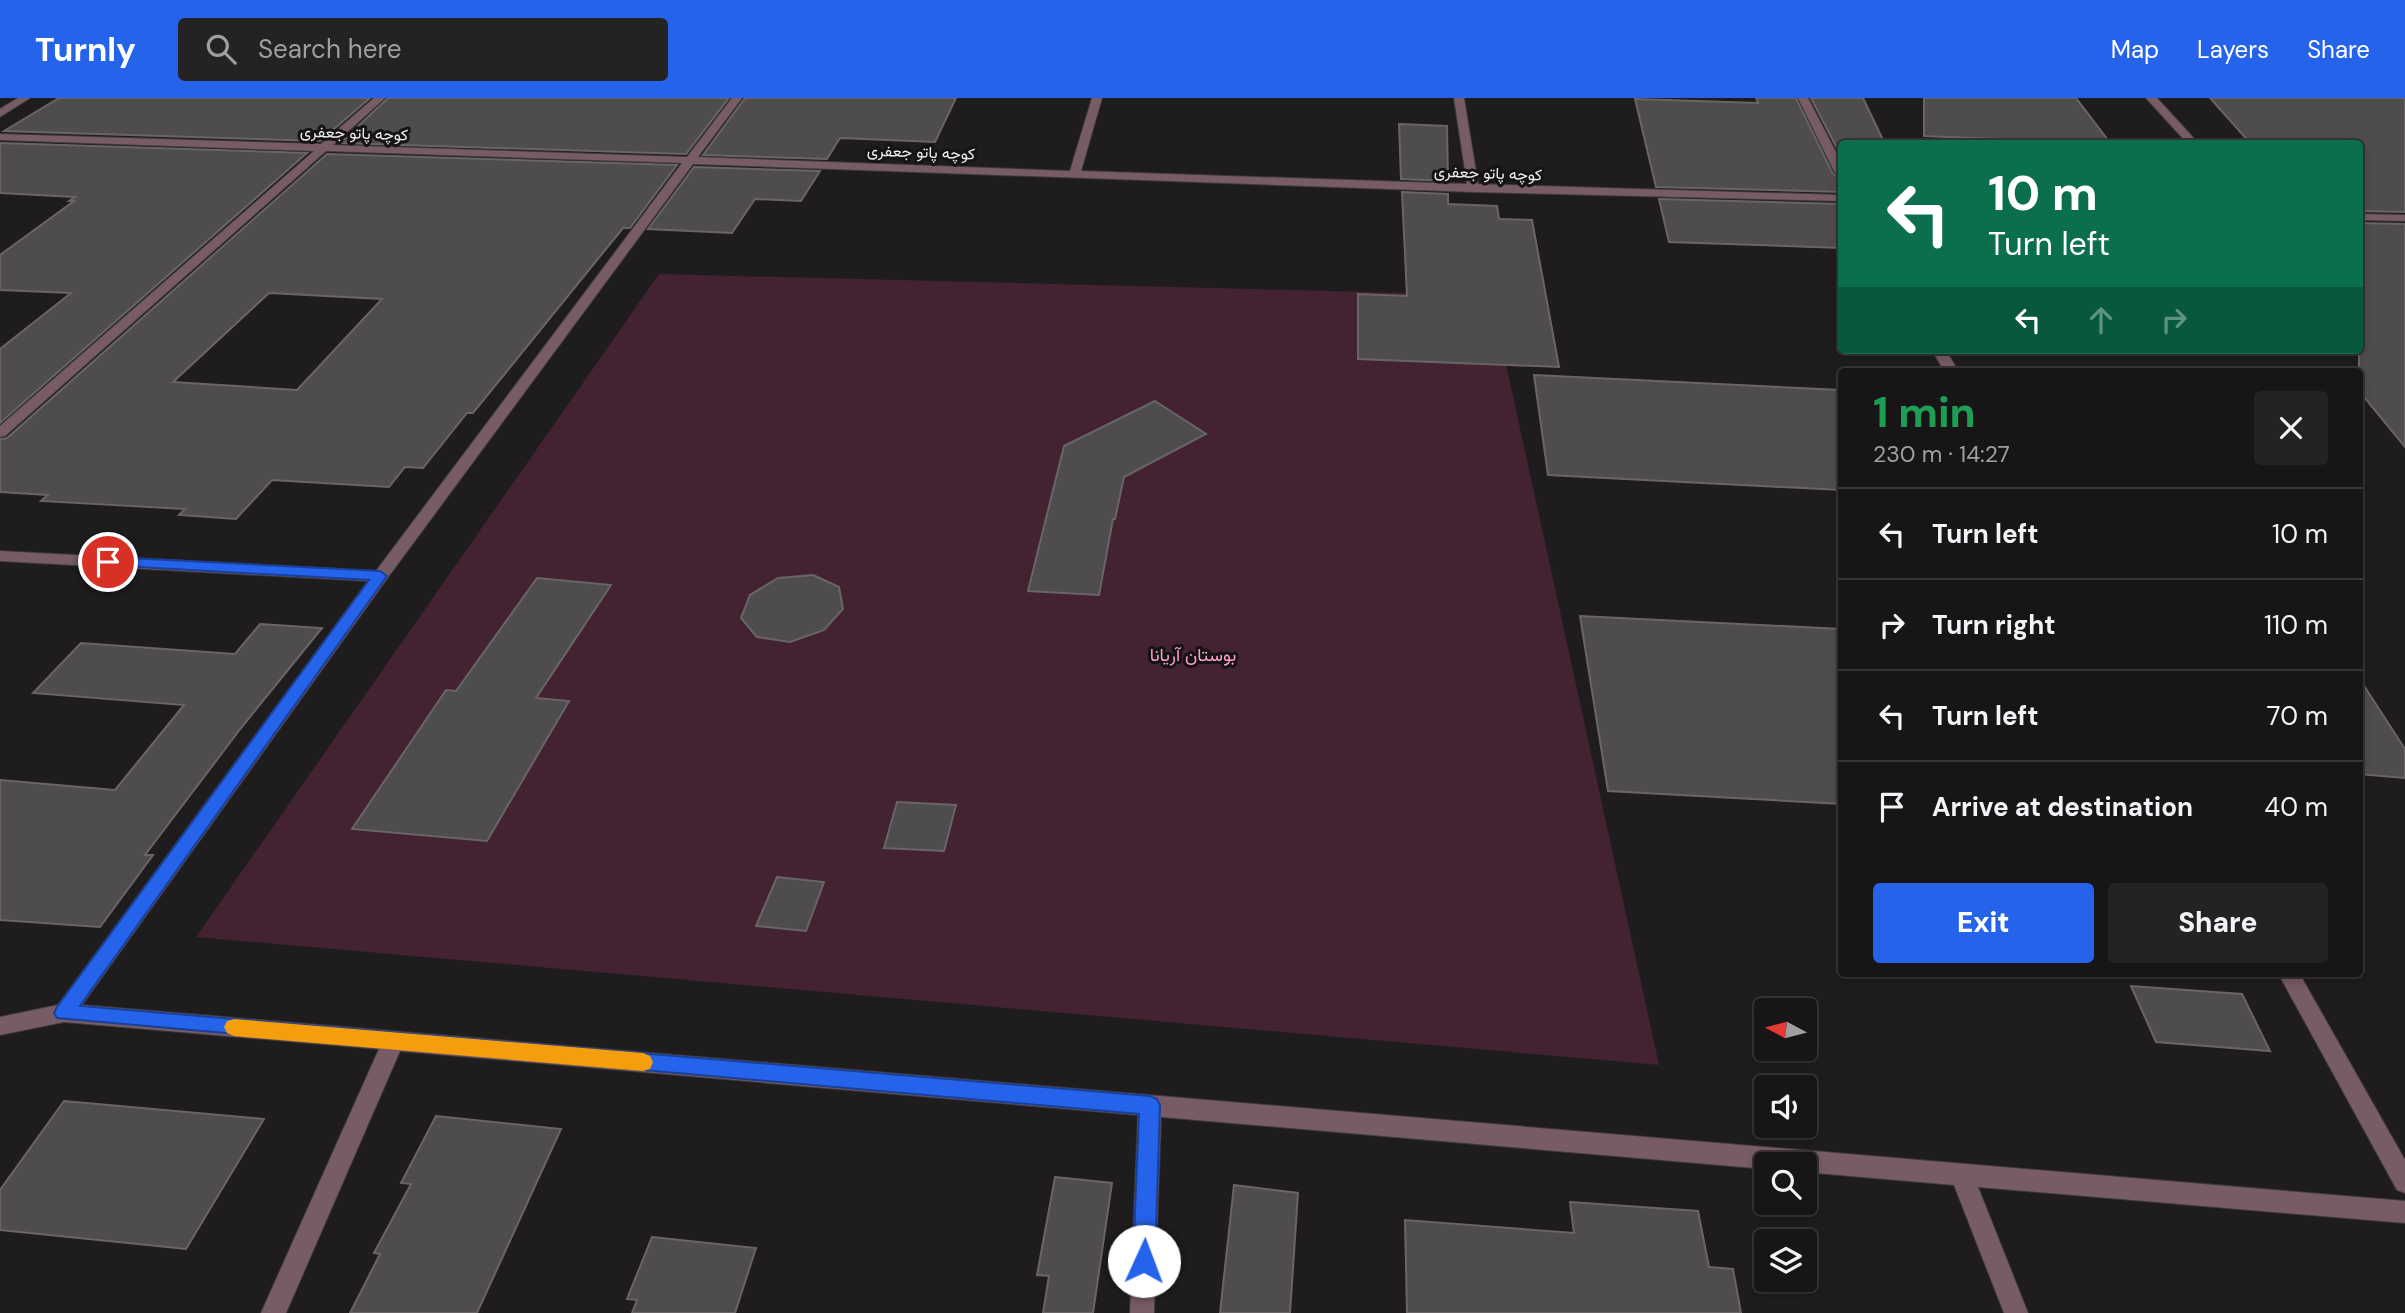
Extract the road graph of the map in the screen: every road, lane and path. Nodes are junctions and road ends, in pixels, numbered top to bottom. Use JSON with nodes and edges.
{"nodes":[{"id":1,"x":25,"y":98,"type":"edge"},
{"id":2,"x":380,"y":98,"type":"edge"},
{"id":3,"x":737,"y":98,"type":"edge"},
{"id":4,"x":1097,"y":98,"type":"edge"},
{"id":5,"x":1460,"y":98,"type":"edge"},
{"id":6,"x":1803,"y":98,"type":"edge"},
{"id":7,"x":2151,"y":98,"type":"edge"},
{"id":8,"x":0,"y":114,"type":"edge"},
{"id":9,"x":0,"y":137,"type":"edge"},
{"id":10,"x":2190,"y":140,"type":"edge"},
{"id":11,"x":324,"y":147,"type":"junction"},
{"id":12,"x":690,"y":161,"type":"junction"},
{"id":13,"x":1838,"y":167,"type":"edge"},
{"id":14,"x":1075,"y":173,"type":"junction"},
{"id":15,"x":1473,"y":189,"type":"junction"},
{"id":16,"x":1838,"y":198,"type":"edge"},
{"id":17,"x":2363,"y":217,"type":"edge"},
{"id":18,"x":2405,"y":218,"type":"edge"},
{"id":19,"x":0,"y":433,"type":"edge"},
{"id":20,"x":0,"y":556,"type":"edge"},
{"id":21,"x":380,"y":576,"type":"junction"},
{"id":22,"x":2290,"y":977,"type":"edge"},
{"id":23,"x":64,"y":1013,"type":"junction"},
{"id":24,"x":0,"y":1026,"type":"edge"},
{"id":25,"x":394,"y":1041,"type":"junction"},
{"id":26,"x":1150,"y":1105,"type":"junction"},
{"id":27,"x":1961,"y":1174,"type":"junction"},
{"id":28,"x":2405,"y":1182,"type":"edge"},
{"id":29,"x":2405,"y":1212,"type":"edge"},
{"id":30,"x":273,"y":1313,"type":"edge"},
{"id":31,"x":1142,"y":1313,"type":"edge"},
{"id":32,"x":2016,"y":1313,"type":"edge"}],
"edges":[{"from":1,"to":8,"type":"street"},
{"from":2,"to":11,"type":"street"},
{"from":3,"to":12,"type":"street"},
{"from":4,"to":14,"type":"street"},
{"from":5,"to":15,"type":"street"},
{"from":6,"to":13,"type":"street"},
{"from":7,"to":10,"type":"street"},
{"from":9,"to":11,"type":"street","name":"کوچه پاتو جعفری"},
{"from":11,"to":12,"type":"street","name":"کوچه پاتو جعفری"},
{"from":11,"to":19,"type":"street"},
{"from":12,"to":14,"type":"street","name":"کوچه پاتو جعفری"},
{"from":12,"to":21,"type":"street"},
{"from":14,"to":15,"type":"street","name":"کوچه پاتو جعفری"},
{"from":15,"to":16,"type":"street","name":"کوچه پاتو جعفری"},
{"from":17,"to":18,"type":"street"},
{"from":20,"to":21,"type":"street"},
{"from":21,"to":23,"type":"street"},
{"from":22,"to":28,"type":"street"},
{"from":23,"to":24,"type":"street"},
{"from":23,"to":25,"type":"street"},
{"from":25,"to":26,"type":"street"},
{"from":25,"to":30,"type":"street"},
{"from":26,"to":27,"type":"street"},
{"from":26,"to":31,"type":"street"},
{"from":27,"to":29,"type":"street"},
{"from":27,"to":32,"type":"street"}]}
